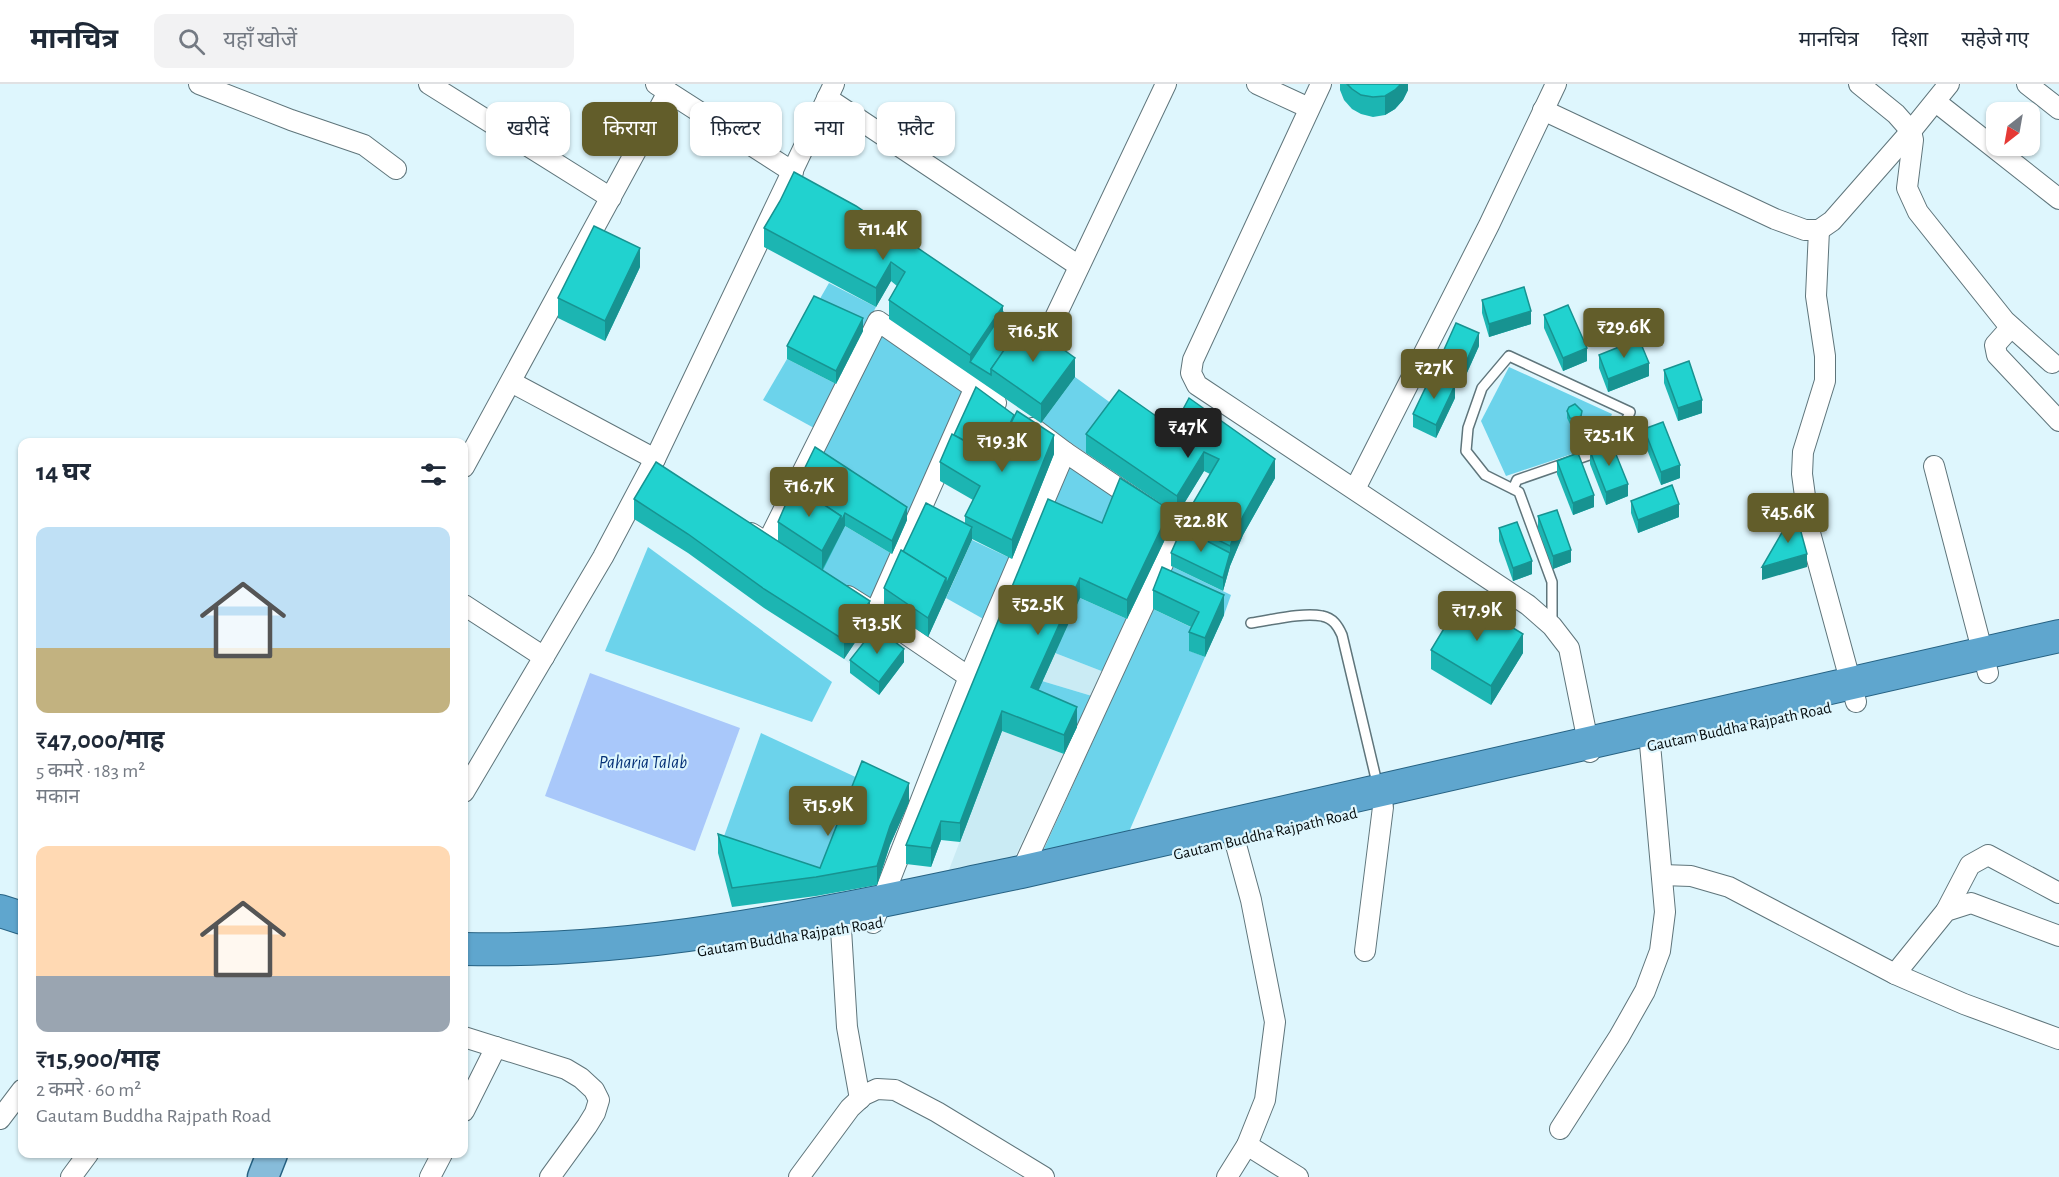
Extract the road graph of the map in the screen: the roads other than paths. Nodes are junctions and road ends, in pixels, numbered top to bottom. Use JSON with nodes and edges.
{"nodes":[{"id":1,"x":199,"y":84,"type":"edge"},
{"id":2,"x":429,"y":84,"type":"edge"},
{"id":3,"x":1166,"y":84,"type":"edge"},
{"id":4,"x":1257,"y":84,"type":"edge"},
{"id":5,"x":1321,"y":84,"type":"edge"},
{"id":6,"x":1556,"y":84,"type":"edge"},
{"id":7,"x":1860,"y":84,"type":"edge"},
{"id":8,"x":1949,"y":84,"type":"edge"},
{"id":9,"x":2027,"y":84,"type":"edge"},
{"id":10,"x":662,"y":88,"type":"edge"},
{"id":11,"x":831,"y":91,"type":"edge"},
{"id":12,"x":1936,"y":102,"type":"junction"},
{"id":13,"x":1309,"y":108,"type":"junction"},
{"id":14,"x":1543,"y":110,"type":"junction"},
{"id":15,"x":2059,"y":110,"type":"edge"},
{"id":16,"x":1911,"y":131,"type":"junction"},
{"id":17,"x":396,"y":169,"type":"dead end"},
{"id":18,"x":793,"y":172,"type":"junction"},
{"id":19,"x":611,"y":198,"type":"junction"},
{"id":20,"x":2059,"y":198,"type":"edge"},
{"id":21,"x":1819,"y":230,"type":"junction"},
{"id":22,"x":1079,"y":266,"type":"junction"},
{"id":23,"x":890,"y":301,"type":"edge"},
{"id":24,"x":878,"y":321,"type":"junction"},
{"id":25,"x":1051,"y":326,"type":"dead end"},
{"id":26,"x":2011,"y":327,"type":"junction"},
{"id":27,"x":2052,"y":363,"type":"dead end"},
{"id":28,"x":511,"y":382,"type":"junction"},
{"id":29,"x":975,"y":387,"type":"junction"},
{"id":30,"x":2059,"y":421,"type":"edge"},
{"id":31,"x":1065,"y":452,"type":"junction"},
{"id":32,"x":468,"y":460,"type":"edge"},
{"id":33,"x":653,"y":464,"type":"junction"},
{"id":34,"x":1934,"y":466,"type":"dead end"},
{"id":35,"x":670,"y":481,"type":"edge"},
{"id":36,"x":1355,"y":489,"type":"junction"},
{"id":37,"x":1513,"y":489,"type":"junction"},
{"id":38,"x":1190,"y":510,"type":"edge"},
{"id":39,"x":738,"y":525,"type":"edge"},
{"id":40,"x":1179,"y":529,"type":"junction"},
{"id":41,"x":767,"y":543,"type":"junction"},
{"id":42,"x":787,"y":556,"type":"edge"},
{"id":43,"x":836,"y":588,"type":"edge"},
{"id":44,"x":468,"y":608,"type":"edge"},
{"id":45,"x":874,"y":613,"type":"junction"},
{"id":46,"x":1251,"y":623,"type":"dead end"},
{"id":47,"x":1552,"y":626,"type":"junction"},
{"id":48,"x":2059,"y":636,"type":"edge"},
{"id":49,"x":2059,"y":655,"type":"edge"},
{"id":50,"x":544,"y":657,"type":"junction"},
{"id":51,"x":1986,"y":663,"type":"junction"},
{"id":52,"x":969,"y":677,"type":"junction"},
{"id":53,"x":1853,"y":693,"type":"junction"},
{"id":54,"x":1650,"y":744,"type":"junction"},
{"id":55,"x":1589,"y":750,"type":"junction"},
{"id":56,"x":468,"y":785,"type":"edge"},
{"id":57,"x":1381,"y":798,"type":"junction"},
{"id":58,"x":1232,"y":831,"type":"junction"},
{"id":59,"x":1021,"y":872,"type":"junction"},
{"id":60,"x":1662,"y":875,"type":"junction"},
{"id":61,"x":2059,"y":893,"type":"edge"},
{"id":62,"x":0,"y":895,"type":"edge"},
{"id":63,"x":18,"y":899,"type":"edge"},
{"id":64,"x":0,"y":911,"type":"edge"},
{"id":65,"x":1946,"y":911,"type":"junction"},
{"id":66,"x":877,"y":912,"type":"junction"},
{"id":67,"x":18,"y":917,"type":"edge"},
{"id":68,"x":841,"y":929,"type":"junction"},
{"id":69,"x":2059,"y":936,"type":"edge"},
{"id":70,"x":468,"y":949,"type":"edge"},
{"id":71,"x":1365,"y":951,"type":"dead end"},
{"id":72,"x":468,"y":965,"type":"edge"},
{"id":73,"x":1895,"y":974,"type":"junction"},
{"id":74,"x":468,"y":1038,"type":"edge"},
{"id":75,"x":2059,"y":1039,"type":"edge"},
{"id":76,"x":496,"y":1047,"type":"junction"},
{"id":77,"x":18,"y":1095,"type":"edge"},
{"id":78,"x":860,"y":1100,"type":"junction"},
{"id":79,"x":468,"y":1103,"type":"edge"},
{"id":80,"x":0,"y":1119,"type":"edge"},
{"id":81,"x":1560,"y":1129,"type":"dead end"},
{"id":82,"x":1247,"y":1145,"type":"junction"},
{"id":83,"x":85,"y":1158,"type":"edge"},
{"id":84,"x":270,"y":1158,"type":"edge"},
{"id":85,"x":440,"y":1158,"type":"edge"},
{"id":86,"x":70,"y":1177,"type":"edge"},
{"id":87,"x":263,"y":1177,"type":"edge"},
{"id":88,"x":430,"y":1177,"type":"edge"},
{"id":89,"x":550,"y":1177,"type":"edge"},
{"id":90,"x":799,"y":1177,"type":"edge"},
{"id":91,"x":1044,"y":1177,"type":"edge"},
{"id":92,"x":1227,"y":1177,"type":"edge"},
{"id":93,"x":1298,"y":1177,"type":"edge"}],
"edges":[{"from":1,"to":17,"type":"street"},
{"from":2,"to":19,"type":"street"},
{"from":3,"to":22,"type":"street"},
{"from":4,"to":13,"type":"street"},
{"from":5,"to":13,"type":"street"},
{"from":6,"to":14,"type":"street"},
{"from":7,"to":16,"type":"street"},
{"from":8,"to":12,"type":"street"},
{"from":9,"to":15,"type":"street"},
{"from":10,"to":18,"type":"street"},
{"from":10,"to":19,"type":"street"},
{"from":11,"to":18,"type":"street"},
{"from":11,"to":22,"type":"street"},
{"from":12,"to":16,"type":"street"},
{"from":12,"to":20,"type":"street"},
{"from":13,"to":36,"type":"street"},
{"from":14,"to":21,"type":"street"},
{"from":14,"to":36,"type":"street"},
{"from":16,"to":21,"type":"street"},
{"from":16,"to":26,"type":"street"},
{"from":18,"to":33,"type":"street"},
{"from":19,"to":28,"type":"street"},
{"from":21,"to":53,"type":"street"},
{"from":22,"to":25,"type":"street"},
{"from":23,"to":24,"type":"street"},
{"from":24,"to":29,"type":"street"},
{"from":24,"to":41,"type":"street"},
{"from":26,"to":27,"type":"street"},
{"from":26,"to":30,"type":"street"},
{"from":28,"to":32,"type":"street"},
{"from":28,"to":33,"type":"street"},
{"from":29,"to":31,"type":"street"},
{"from":29,"to":45,"type":"street"},
{"from":31,"to":40,"type":"street"},
{"from":31,"to":52,"type":"street"},
{"from":33,"to":35,"type":"street"},
{"from":33,"to":50,"type":"street"},
{"from":34,"to":51,"type":"street"},
{"from":36,"to":47,"type":"street"},
{"from":37,"to":37,"type":"lane"},
{"from":37,"to":47,"type":"lane"},
{"from":38,"to":40,"type":"street"},
{"from":39,"to":41,"type":"street"},
{"from":40,"to":59,"type":"street"},
{"from":41,"to":42,"type":"street"},
{"from":43,"to":45,"type":"street"},
{"from":44,"to":50,"type":"street"},
{"from":45,"to":52,"type":"street"},
{"from":46,"to":57,"type":"lane"},
{"from":47,"to":55,"type":"street"},
{"from":48,"to":51,"type":"highway"},
{"from":49,"to":51,"type":"highway","name":"Gautam Buddha Rajpath Road"},
{"from":50,"to":56,"type":"street"},
{"from":51,"to":53,"type":"highway","name":"Gautam Buddha Rajpath Road"},
{"from":52,"to":66,"type":"street"},
{"from":53,"to":54,"type":"highway","name":"Gautam Buddha Rajpath Road"},
{"from":53,"to":55,"type":"highway"},
{"from":54,"to":55,"type":"highway","name":"Gautam Buddha Rajpath Road"},
{"from":54,"to":60,"type":"street"},
{"from":55,"to":57,"type":"highway","name":"Gautam Buddha Rajpath Road"},
{"from":57,"to":58,"type":"highway","name":"Gautam Buddha Rajpath Road"},
{"from":57,"to":71,"type":"street"},
{"from":58,"to":59,"type":"highway"},
{"from":58,"to":66,"type":"highway","name":"Gautam Buddha Rajpath Road"},
{"from":58,"to":82,"type":"street"},
{"from":59,"to":66,"type":"highway"},
{"from":60,"to":73,"type":"street"},
{"from":60,"to":81,"type":"street"},
{"from":61,"to":65,"type":"street"},
{"from":62,"to":63,"type":"highway"},
{"from":64,"to":67,"type":"highway"},
{"from":65,"to":69,"type":"street"},
{"from":65,"to":73,"type":"street"},
{"from":66,"to":68,"type":"highway","name":"Gautam Buddha Rajpath Road"},
{"from":66,"to":70,"type":"highway"},
{"from":68,"to":72,"type":"highway","name":"Gautam Buddha Rajpath Road"},
{"from":68,"to":78,"type":"street"},
{"from":73,"to":75,"type":"street"},
{"from":74,"to":76,"type":"street"},
{"from":76,"to":79,"type":"street"},
{"from":76,"to":89,"type":"street"},
{"from":77,"to":80,"type":"street"},
{"from":78,"to":90,"type":"street"},
{"from":78,"to":91,"type":"street"},
{"from":82,"to":92,"type":"street"},
{"from":82,"to":93,"type":"street"},
{"from":83,"to":86,"type":"street"},
{"from":84,"to":87,"type":"main road"},
{"from":85,"to":88,"type":"street"}]}
